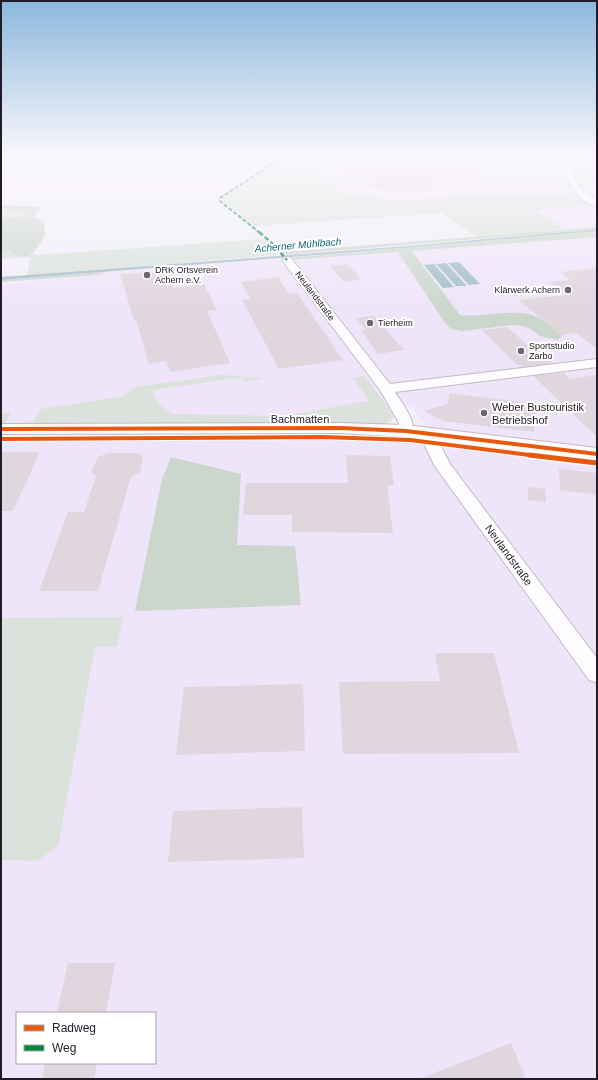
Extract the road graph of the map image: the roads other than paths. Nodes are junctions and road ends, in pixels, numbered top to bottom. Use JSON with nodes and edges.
{"nodes":[{"id":1,"x":288,"y":260,"type":"dead end"},
{"id":2,"x":597,"y":363,"type":"edge"},
{"id":3,"x":386,"y":389,"type":"junction"},
{"id":4,"x":1,"y":429,"type":"edge"},
{"id":5,"x":406,"y":431,"type":"junction"},
{"id":6,"x":430,"y":433,"type":"junction"},
{"id":7,"x":597,"y":454,"type":"edge"},
{"id":8,"x":597,"y":674,"type":"edge"}],
"edges":[{"from":1,"to":3,"type":"street","name":"Neulandstraße"},
{"from":2,"to":3,"type":"street"},
{"from":3,"to":5,"type":"street","name":"Neulandstraße"},
{"from":4,"to":5,"type":"street","name":"Bachmatten"},
{"from":5,"to":6,"type":"street","name":"Bachmatten"},
{"from":6,"to":7,"type":"street","name":"Bachmatten"},
{"from":6,"to":8,"type":"street","name":"Neulandstraße"}]}
